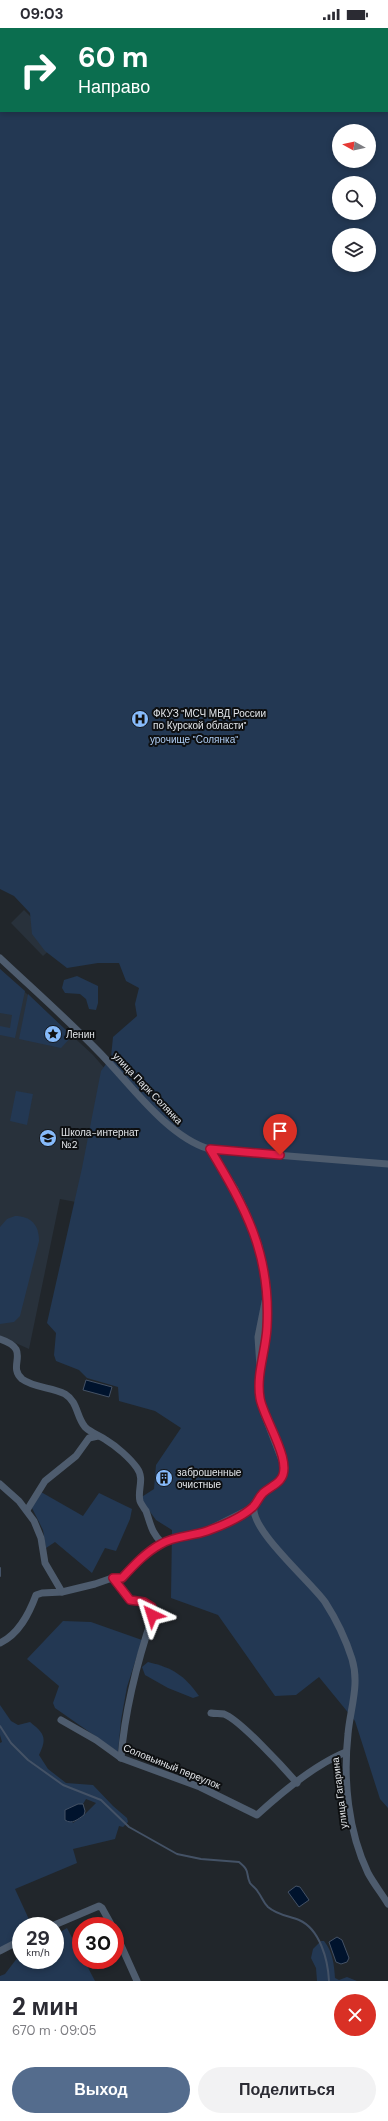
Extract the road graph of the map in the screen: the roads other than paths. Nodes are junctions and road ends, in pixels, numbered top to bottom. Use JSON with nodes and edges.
{"nodes":[{"id":1,"x":0,"y":958,"type":"edge"},
{"id":2,"x":210,"y":1149,"type":"junction"},
{"id":3,"x":388,"y":1164,"type":"edge"},
{"id":4,"x":0,"y":1339,"type":"edge"},
{"id":5,"x":98,"y":1436,"type":"junction"},
{"id":6,"x":0,"y":1484,"type":"edge"},
{"id":7,"x":254,"y":1507,"type":"junction"},
{"id":8,"x":27,"y":1510,"type":"junction"},
{"id":9,"x":162,"y":1543,"type":"junction"},
{"id":10,"x":113,"y":1578,"type":"junction"},
{"id":11,"x":62,"y":1592,"type":"junction"},
{"id":12,"x":0,"y":1644,"type":"edge"},
{"id":13,"x":211,"y":1713,"type":"dead end"},
{"id":14,"x":61,"y":1720,"type":"dead end"},
{"id":15,"x":346,"y":1752,"type":"junction"},
{"id":16,"x":121,"y":1758,"type":"junction"},
{"id":17,"x":297,"y":1783,"type":"junction"},
{"id":18,"x":257,"y":1815,"type":"joint"},
{"id":19,"x":388,"y":1904,"type":"edge"},
{"id":20,"x":73,"y":1917,"type":"edge"},
{"id":21,"x":107,"y":1917,"type":"edge"},
{"id":22,"x":12,"y":1945,"type":"edge"},
{"id":23,"x":0,"y":1951,"type":"edge"},
{"id":24,"x":124,"y":1951,"type":"edge"},
{"id":25,"x":137,"y":1981,"type":"edge"}],
"edges":[{"from":1,"to":2,"type":"street","name":"улица Парк Солянка"},
{"from":2,"to":3,"type":"street","name":"улица Парк Солянка"},
{"from":2,"to":7,"type":"street"},
{"from":4,"to":5,"type":"street"},
{"from":5,"to":8,"type":"street"},
{"from":5,"to":9,"type":"street"},
{"from":6,"to":8,"type":"street"},
{"from":7,"to":9,"type":"street"},
{"from":7,"to":15,"type":"street"},
{"from":8,"to":11,"type":"street"},
{"from":9,"to":10,"type":"street"},
{"from":10,"to":11,"type":"street"},
{"from":10,"to":16,"type":"street"},
{"from":11,"to":12,"type":"street"},
{"from":13,"to":17,"type":"street"},
{"from":14,"to":16,"type":"street","name":"Соловьиный переулок"},
{"from":15,"to":17,"type":"street","name":"улица Гагарина"},
{"from":15,"to":19,"type":"street","name":"улица Гагарина"},
{"from":16,"to":18,"type":"street","name":"Соловьиный переулок"},
{"from":17,"to":18,"type":"street","name":"улица Гагарина"},
{"from":20,"to":21,"type":"street"},
{"from":22,"to":23,"type":"street"},
{"from":24,"to":25,"type":"street"}]}
